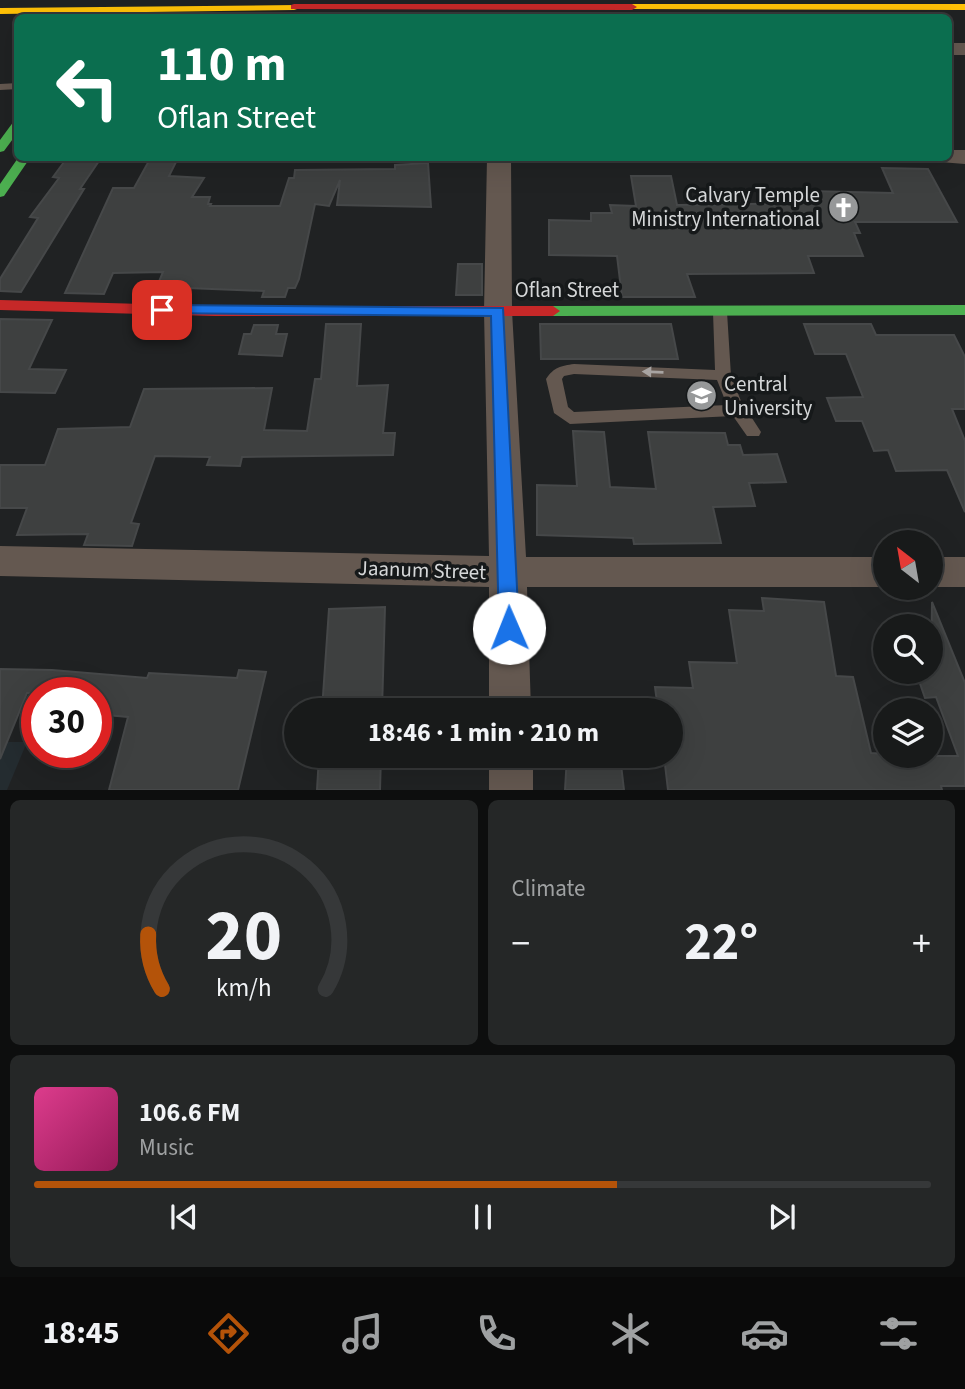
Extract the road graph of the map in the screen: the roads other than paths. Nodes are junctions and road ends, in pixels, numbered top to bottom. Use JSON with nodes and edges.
{"nodes":[{"id":1,"x":75,"y":0,"type":"edge"},
{"id":2,"x":0,"y":4,"type":"edge"},
{"id":3,"x":113,"y":7,"type":"edge"},
{"id":4,"x":164,"y":7,"type":"junction"},
{"id":5,"x":965,"y":8,"type":"edge"},
{"id":6,"x":34,"y":10,"type":"junction"},
{"id":7,"x":0,"y":11,"type":"edge"},
{"id":8,"x":73,"y":14,"type":"edge"},
{"id":9,"x":149,"y":14,"type":"edge"},
{"id":10,"x":14,"y":129,"type":"edge"},
{"id":11,"x":0,"y":148,"type":"edge"},
{"id":12,"x":22,"y":161,"type":"edge"},
{"id":13,"x":499,"y":161,"type":"edge"},
{"id":14,"x":0,"y":193,"type":"edge"},
{"id":15,"x":0,"y":305,"type":"edge"},
{"id":16,"x":965,"y":310,"type":"edge"},
{"id":17,"x":498,"y":311,"type":"junction"},
{"id":18,"x":720,"y":313,"type":"junction"},
{"id":19,"x":721,"y":374,"type":"junction"},
{"id":20,"x":736,"y":410,"type":"junction"},
{"id":21,"x":753,"y":432,"type":"dead end"},
{"id":22,"x":0,"y":561,"type":"edge"},
{"id":23,"x":508,"y":572,"type":"junction"},
{"id":24,"x":873,"y":572,"type":"edge"},
{"id":25,"x":943,"y":572,"type":"edge"},
{"id":26,"x":965,"y":572,"type":"edge"},
{"id":27,"x":510,"y":698,"type":"edge"},
{"id":28,"x":511,"y":768,"type":"edge"},
{"id":29,"x":511,"y":790,"type":"edge"}],
"edges":[{"from":1,"to":2,"type":"main road"},
{"from":3,"to":4,"type":"main road"},
{"from":3,"to":6,"type":"main road"},
{"from":4,"to":5,"type":"main road"},
{"from":4,"to":9,"type":"main road"},
{"from":6,"to":7,"type":"main road"},
{"from":6,"to":8,"type":"main road"},
{"from":10,"to":11,"type":"main road"},
{"from":12,"to":14,"type":"main road"},
{"from":13,"to":17,"type":"street"},
{"from":15,"to":17,"type":"main road","name":"Oflan Street"},
{"from":16,"to":18,"type":"main road","name":"Oflan Street"},
{"from":17,"to":18,"type":"main road","name":"Oflan Street"},
{"from":17,"to":23,"type":"street"},
{"from":18,"to":19,"type":"lane"},
{"from":19,"to":20,"type":"lane"},
{"from":19,"to":20,"type":"lane","one_way":true},
{"from":20,"to":21,"type":"lane"},
{"from":22,"to":23,"type":"street","name":"Jaanum Street"},
{"from":23,"to":24,"type":"street","name":"Jaanum Street"},
{"from":23,"to":27,"type":"street"},
{"from":25,"to":26,"type":"street"},
{"from":28,"to":29,"type":"street"}]}
